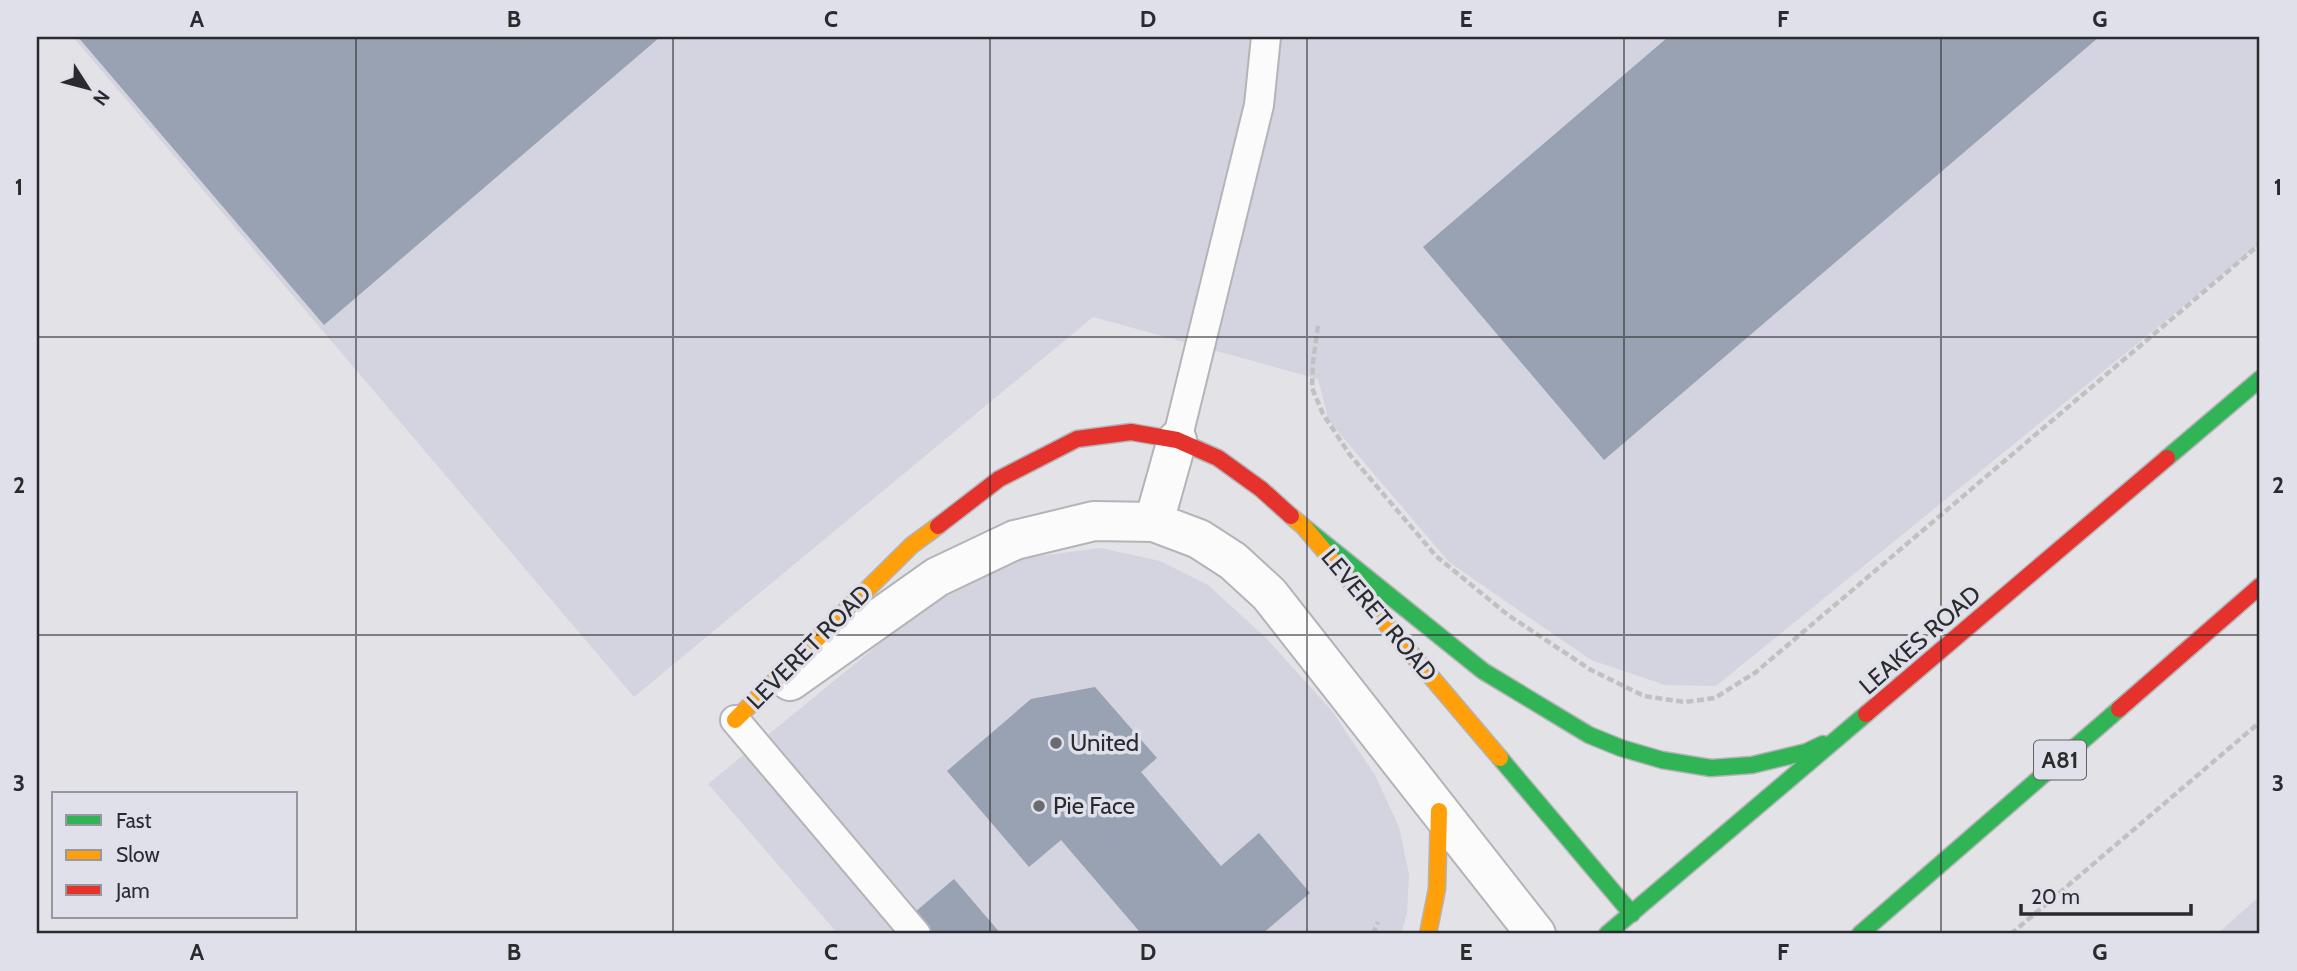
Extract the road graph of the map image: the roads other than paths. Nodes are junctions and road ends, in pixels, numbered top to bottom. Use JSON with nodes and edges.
{"nodes":[{"id":1,"x":1266,"y":37,"type":"edge"},
{"id":2,"x":2260,"y":379,"type":"edge"},
{"id":3,"x":1177,"y":440,"type":"junction"},
{"id":4,"x":1154,"y":522,"type":"junction"},
{"id":5,"x":1304,"y":527,"type":"junction"},
{"id":6,"x":2260,"y":586,"type":"edge"},
{"id":7,"x":735,"y":720,"type":"junction"},
{"id":8,"x":1847,"y":733,"type":"junction"},
{"id":9,"x":1439,"y":811,"type":"junction"},
{"id":10,"x":1637,"y":919,"type":"junction"},
{"id":11,"x":916,"y":934,"type":"edge"},
{"id":12,"x":1429,"y":934,"type":"edge"},
{"id":13,"x":1536,"y":934,"type":"edge"},
{"id":14,"x":1607,"y":934,"type":"edge"},
{"id":15,"x":1860,"y":934,"type":"edge"}],
"edges":[{"from":1,"to":3,"type":"lane"},
{"from":2,"to":8,"type":"main road","name":"LEAKES ROAD"},
{"from":3,"to":4,"type":"street"},
{"from":3,"to":5,"type":"main road","name":"LEVERET ROAD"},
{"from":3,"to":7,"type":"main road","name":"LEVERET ROAD"},
{"from":4,"to":7,"type":"street","name":"LEVERET ROAD"},
{"from":4,"to":9,"type":"street","name":"LEVERET ROAD"},
{"from":5,"to":8,"type":"main road"},
{"from":5,"to":10,"type":"main road","name":"LEVERET ROAD"},
{"from":6,"to":15,"type":"main road","number":"A81"},
{"from":7,"to":11,"type":"lane"},
{"from":8,"to":10,"type":"main road","name":"LEAKES ROAD"},
{"from":9,"to":12,"type":"main road"},
{"from":9,"to":13,"type":"street","name":"LEVERET ROAD"},
{"from":10,"to":14,"type":"main road","name":"LEAKES ROAD"}]}
